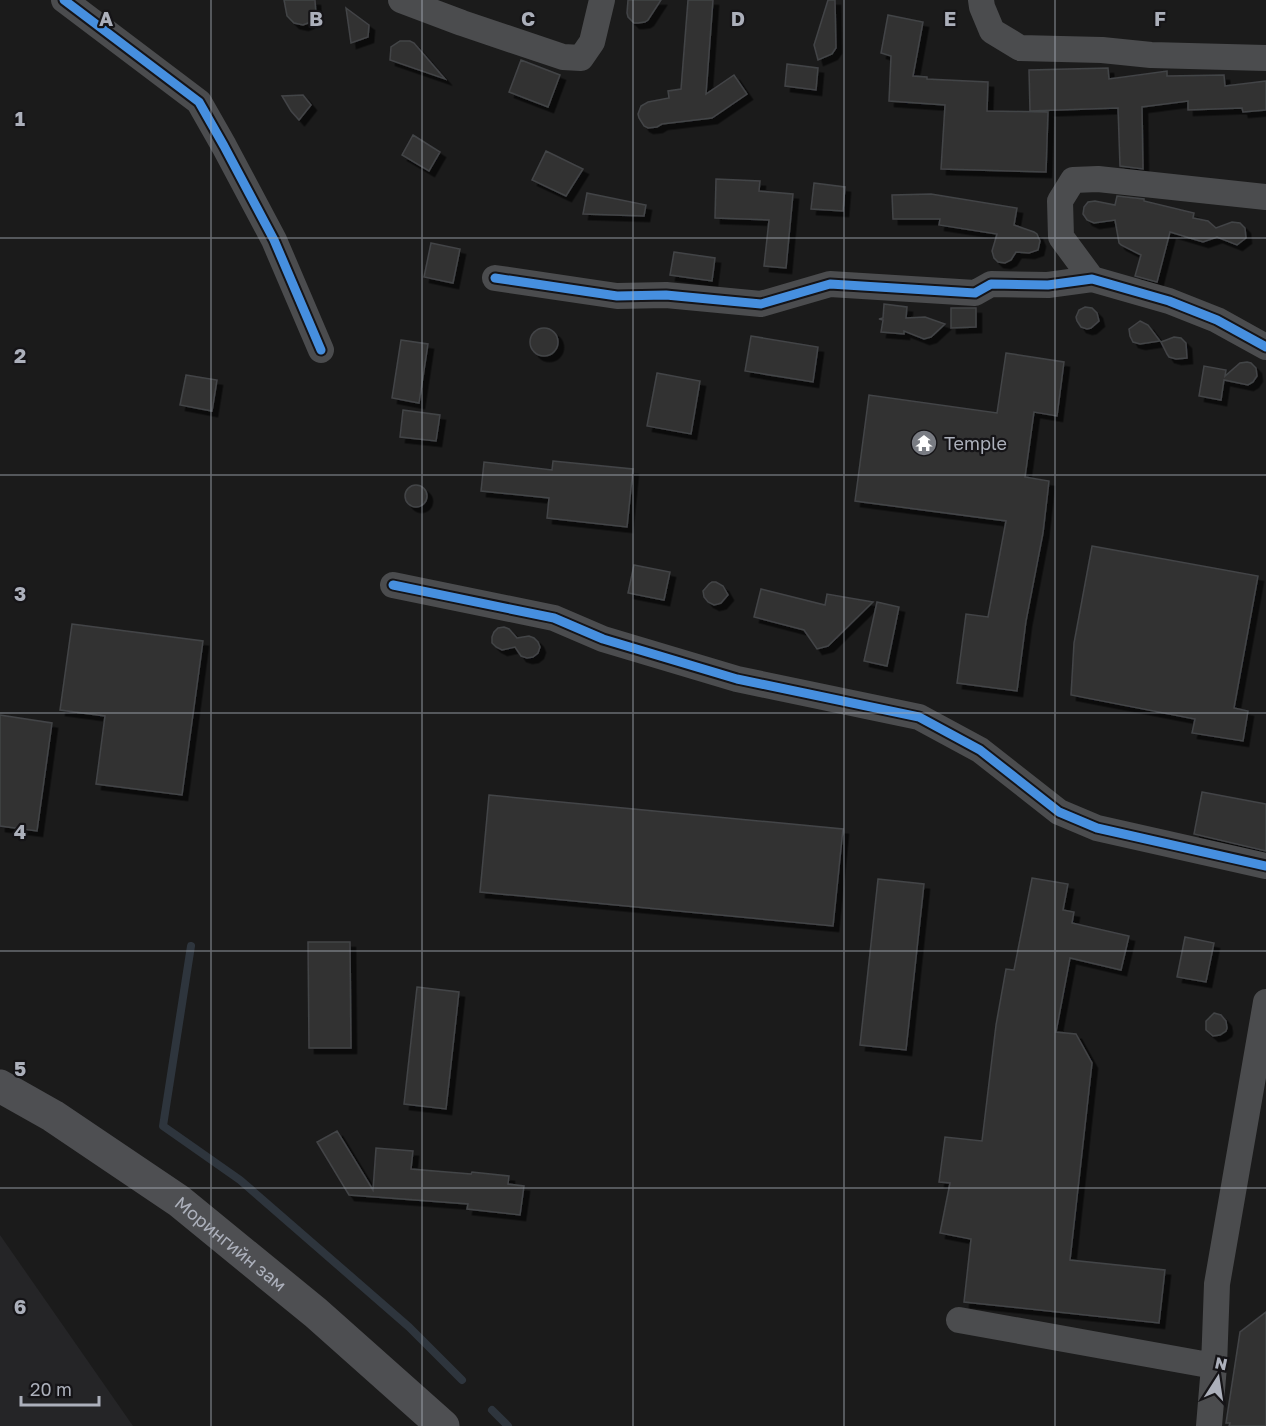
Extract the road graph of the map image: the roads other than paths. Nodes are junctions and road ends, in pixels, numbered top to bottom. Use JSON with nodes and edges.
{"nodes":[{"id":1,"x":64,"y":0,"type":"edge"},
{"id":2,"x":400,"y":0,"type":"edge"},
{"id":3,"x":602,"y":0,"type":"edge"},
{"id":4,"x":981,"y":0,"type":"edge"},
{"id":5,"x":1266,"y":58,"type":"edge"},
{"id":6,"x":1266,"y":197,"type":"edge"},
{"id":7,"x":495,"y":278,"type":"dead end"},
{"id":8,"x":1092,"y":279,"type":"junction"},
{"id":9,"x":1266,"y":347,"type":"edge"},
{"id":10,"x":321,"y":350,"type":"dead end"},
{"id":11,"x":393,"y":585,"type":"dead end"},
{"id":12,"x":1266,"y":866,"type":"edge"},
{"id":13,"x":1266,"y":1002,"type":"edge"},
{"id":14,"x":0,"y":1086,"type":"edge"},
{"id":15,"x":959,"y":1320,"type":"dead end"},
{"id":16,"x":1214,"y":1366,"type":"junction"},
{"id":17,"x":442,"y":1426,"type":"edge"},
{"id":18,"x":1209,"y":1426,"type":"edge"}],
"edges":[{"from":1,"to":10,"type":"street"},
{"from":2,"to":3,"type":"street"},
{"from":4,"to":5,"type":"street"},
{"from":6,"to":8,"type":"street"},
{"from":7,"to":8,"type":"street"},
{"from":8,"to":9,"type":"street"},
{"from":11,"to":12,"type":"street"},
{"from":13,"to":16,"type":"street"},
{"from":14,"to":17,"type":"main road","name":"Морингийн зам"},
{"from":15,"to":16,"type":"street"},
{"from":16,"to":18,"type":"street"}]}
